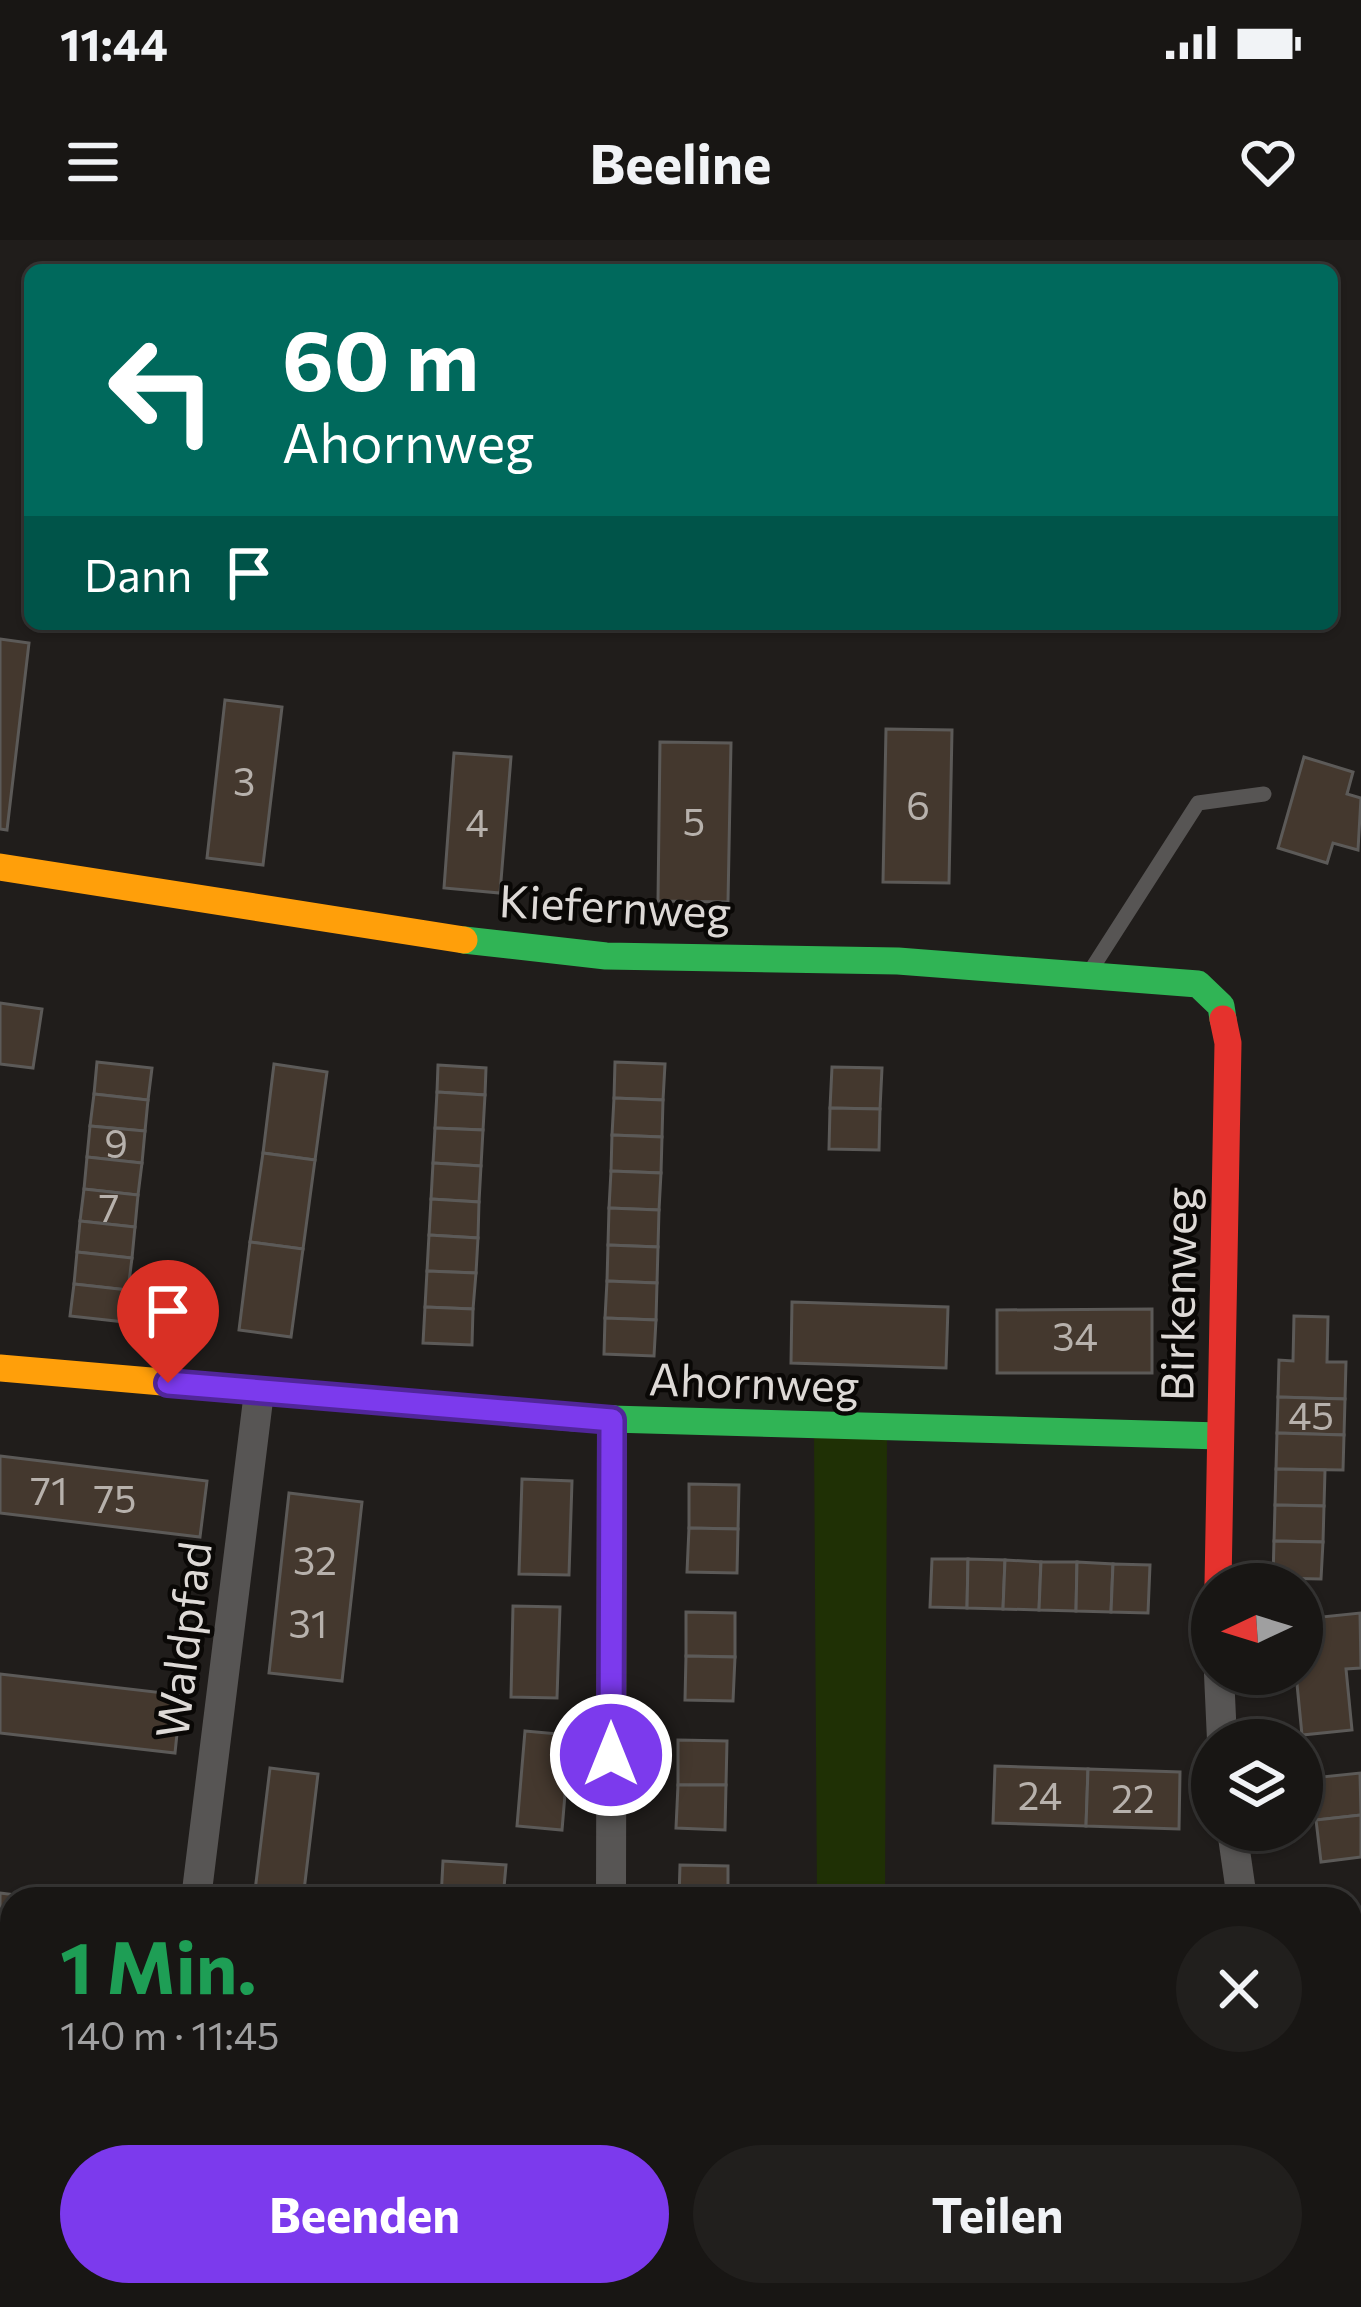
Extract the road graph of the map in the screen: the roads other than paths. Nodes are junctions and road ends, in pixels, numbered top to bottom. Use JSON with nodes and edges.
{"nodes":[{"id":1,"x":1264,"y":794,"type":"dead end"},
{"id":2,"x":0,"y":867,"type":"edge"},
{"id":3,"x":1088,"y":976,"type":"junction"},
{"id":4,"x":1221,"y":1006,"type":"joint"},
{"id":5,"x":0,"y":1368,"type":"edge"},
{"id":6,"x":259,"y":1392,"type":"junction"},
{"id":7,"x":612,"y":1420,"type":"junction"},
{"id":8,"x":1220,"y":1436,"type":"junction"},
{"id":9,"x":1217,"y":1563,"type":"edge"},
{"id":10,"x":1235,"y":1851,"type":"edge"},
{"id":11,"x":197,"y":1887,"type":"edge"},
{"id":12,"x":611,"y":1887,"type":"edge"},
{"id":13,"x":1240,"y":1887,"type":"edge"}],
"edges":[{"from":1,"to":3,"type":"lane"},
{"from":2,"to":3,"type":"street","name":"Kiefernweg"},
{"from":3,"to":4,"type":"street","name":"Kiefernweg"},
{"from":4,"to":8,"type":"street","name":"Birkenweg"},
{"from":5,"to":6,"type":"street","name":"Ahornweg"},
{"from":6,"to":7,"type":"street","name":"Ahornweg"},
{"from":6,"to":11,"type":"street","name":"Waldpfad"},
{"from":7,"to":8,"type":"street","name":"Ahornweg"},
{"from":7,"to":12,"type":"street"},
{"from":8,"to":9,"type":"street","name":"Birkenweg"},
{"from":10,"to":13,"type":"street"}]}
